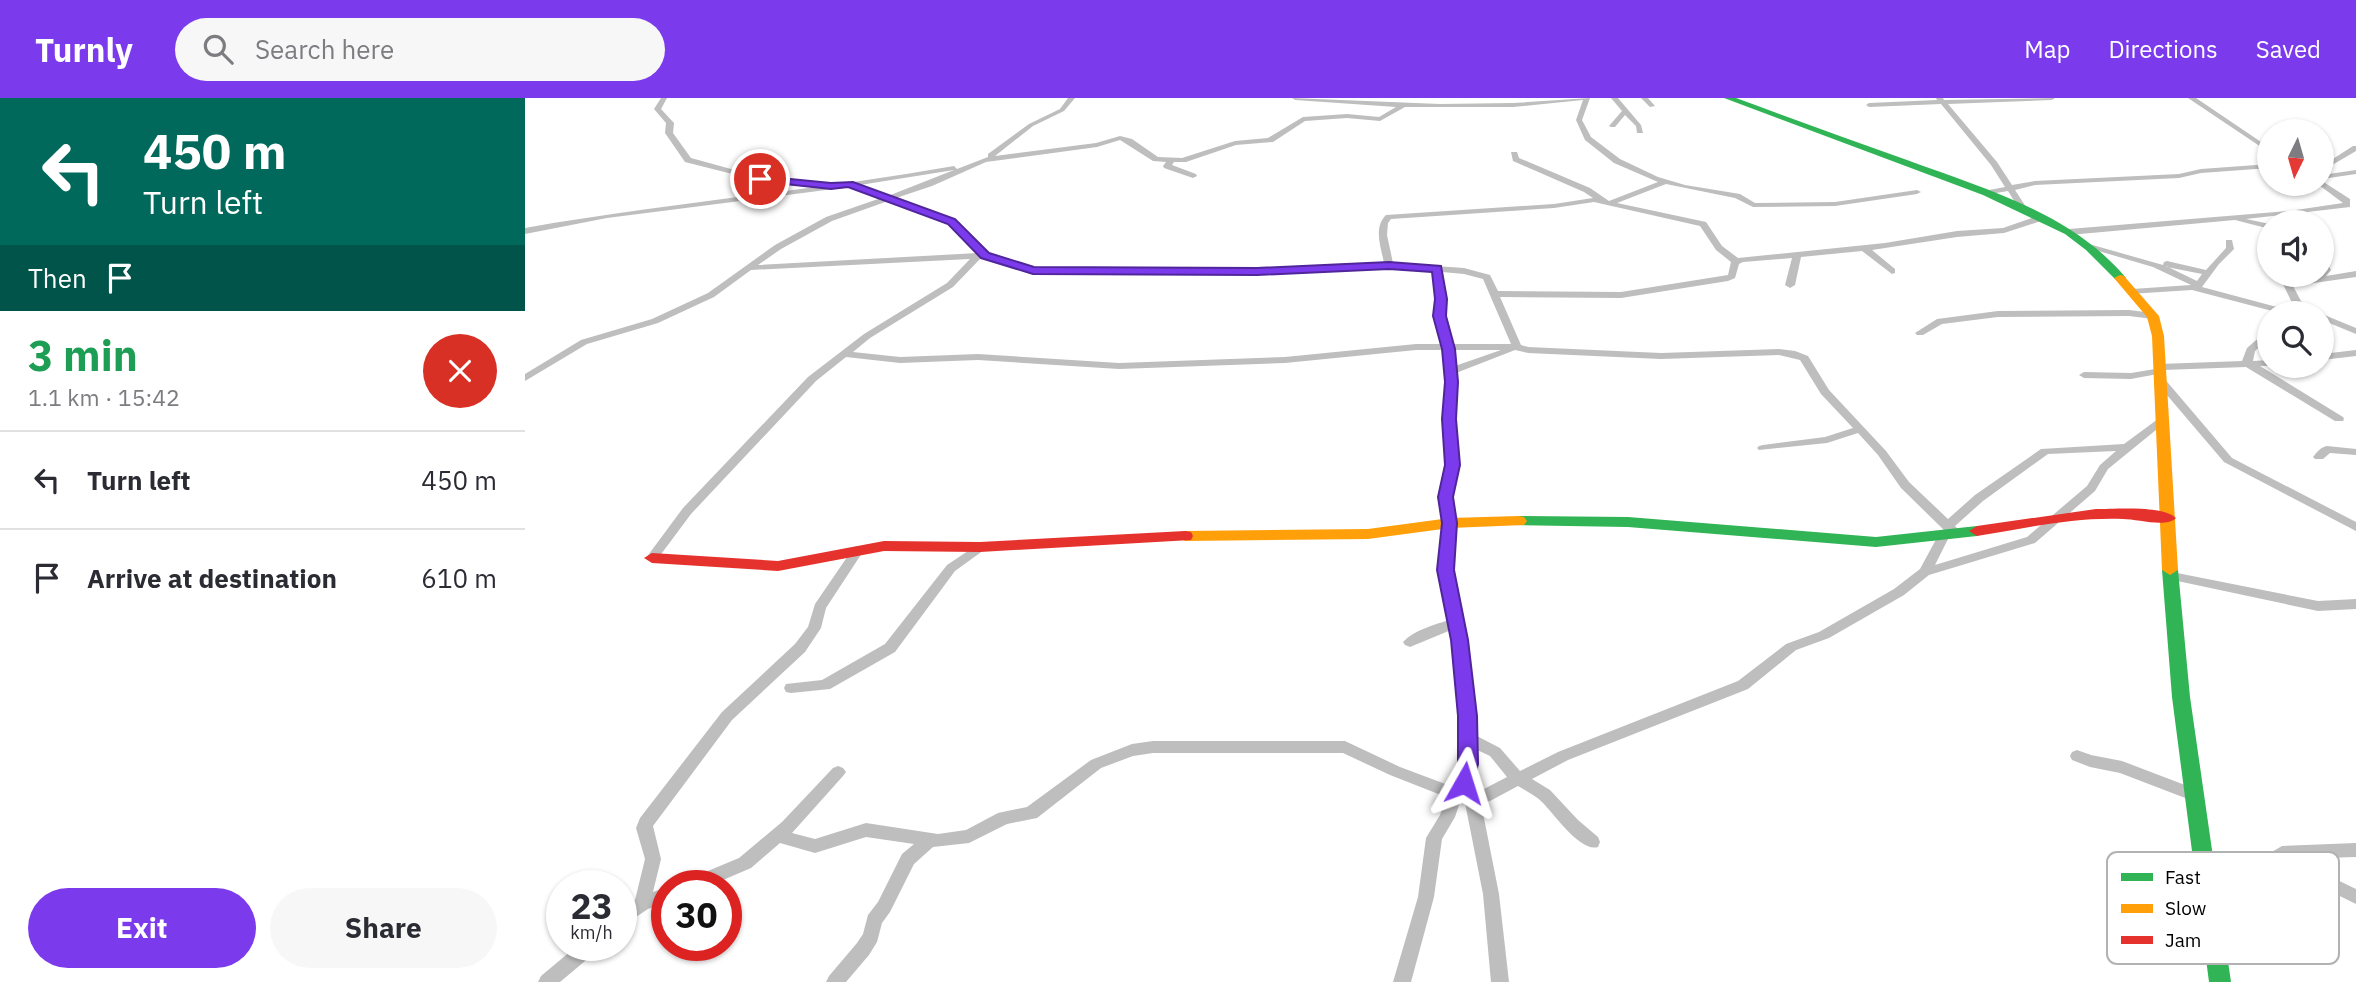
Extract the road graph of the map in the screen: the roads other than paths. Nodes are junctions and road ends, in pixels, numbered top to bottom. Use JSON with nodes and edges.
{"nodes":[{"id":1,"x":605,"y":98,"type":"edge"},
{"id":2,"x":1295,"y":98,"type":"edge"},
{"id":3,"x":1355,"y":98,"type":"edge"},
{"id":4,"x":1586,"y":98,"type":"edge"},
{"id":5,"x":1614,"y":98,"type":"edge"},
{"id":6,"x":1644,"y":98,"type":"edge"},
{"id":7,"x":1728,"y":98,"type":"edge"},
{"id":8,"x":2052,"y":98,"type":"edge"},
{"id":9,"x":2191,"y":98,"type":"edge"},
{"id":10,"x":659,"y":99,"type":"edge"},
{"id":11,"x":1070,"y":99,"type":"edge"},
{"id":12,"x":591,"y":100,"type":"dead end"},
{"id":13,"x":1941,"y":100,"type":"edge"},
{"id":14,"x":1347,"y":102,"type":"junction"},
{"id":15,"x":1868,"y":105,"type":"dead end"},
{"id":16,"x":1402,"y":106,"type":"junction"},
{"id":17,"x":1652,"y":106,"type":"dead end"},
{"id":18,"x":1625,"y":111,"type":"junction"},
{"id":19,"x":1613,"y":126,"type":"dead end"},
{"id":20,"x":1640,"y":131,"type":"dead end"},
{"id":21,"x":2257,"y":142,"type":"edge"},
{"id":22,"x":2356,"y":148,"type":"edge"},
{"id":23,"x":1514,"y":154,"type":"dead end"},
{"id":24,"x":984,"y":160,"type":"junction"},
{"id":25,"x":1170,"y":161,"type":"junction"},
{"id":26,"x":2340,"y":161,"type":"junction"},
{"id":27,"x":2335,"y":163,"type":"edge"},
{"id":28,"x":2257,"y":167,"type":"edge"},
{"id":29,"x":2356,"y":170,"type":"edge"},
{"id":30,"x":2344,"y":174,"type":"junction"},
{"id":31,"x":2335,"y":175,"type":"edge"},
{"id":32,"x":1193,"y":176,"type":"dead end"},
{"id":33,"x":1665,"y":181,"type":"junction"},
{"id":34,"x":849,"y":184,"type":"junction"},
{"id":35,"x":831,"y":186,"type":"junction"},
{"id":36,"x":2009,"y":189,"type":"junction"},
{"id":37,"x":1917,"y":192,"type":"dead end"},
{"id":38,"x":2335,"y":192,"type":"edge"},
{"id":39,"x":1987,"y":193,"type":"junction"},
{"id":40,"x":888,"y":198,"type":"junction"},
{"id":41,"x":1602,"y":200,"type":"junction"},
{"id":42,"x":1612,"y":202,"type":"junction"},
{"id":43,"x":2347,"y":205,"type":"junction"},
{"id":44,"x":2024,"y":210,"type":"junction"},
{"id":45,"x":2306,"y":210,"type":"edge"},
{"id":46,"x":2356,"y":210,"type":"edge"},
{"id":47,"x":2257,"y":214,"type":"edge"},
{"id":48,"x":2224,"y":217,"type":"junction"},
{"id":49,"x":2041,"y":218,"type":"junction"},
{"id":50,"x":2257,"y":224,"type":"edge"},
{"id":51,"x":525,"y":231,"type":"edge"},
{"id":52,"x":2069,"y":232,"type":"junction"},
{"id":53,"x":2229,"y":242,"type":"dead end"},
{"id":54,"x":1863,"y":247,"type":"junction"},
{"id":55,"x":2089,"y":247,"type":"junction"},
{"id":56,"x":1797,"y":254,"type":"junction"},
{"id":57,"x":982,"y":256,"type":"junction"},
{"id":58,"x":1737,"y":262,"type":"junction"},
{"id":59,"x":2147,"y":262,"type":"junction"},
{"id":60,"x":1389,"y":265,"type":"junction"},
{"id":61,"x":753,"y":268,"type":"junction"},
{"id":62,"x":1437,"y":268,"type":"junction"},
{"id":63,"x":1892,"y":271,"type":"dead end"},
{"id":64,"x":2334,"y":271,"type":"edge"},
{"id":65,"x":2208,"y":273,"type":"junction"},
{"id":66,"x":2356,"y":274,"type":"edge"},
{"id":67,"x":1790,"y":285,"type":"dead end"},
{"id":68,"x":2197,"y":286,"type":"junction"},
{"id":69,"x":2132,"y":292,"type":"junction"},
{"id":70,"x":1496,"y":294,"type":"junction"},
{"id":71,"x":2257,"y":303,"type":"edge"},
{"id":72,"x":2153,"y":316,"type":"junction"},
{"id":73,"x":2334,"y":321,"type":"edge"},
{"id":74,"x":2334,"y":323,"type":"edge"},
{"id":75,"x":2348,"y":323,"type":"dead end"},
{"id":76,"x":2356,"y":331,"type":"edge"},
{"id":77,"x":1920,"y":333,"type":"dead end"},
{"id":78,"x":2257,"y":343,"type":"edge"},
{"id":79,"x":1517,"y":347,"type":"junction"},
{"id":80,"x":1449,"y":349,"type":"junction"},
{"id":81,"x":2356,"y":353,"type":"edge"},
{"id":82,"x":843,"y":354,"type":"junction"},
{"id":83,"x":2334,"y":356,"type":"edge"},
{"id":84,"x":2246,"y":363,"type":"junction"},
{"id":85,"x":2257,"y":363,"type":"edge"},
{"id":86,"x":1449,"y":372,"type":"junction"},
{"id":87,"x":2159,"y":373,"type":"junction"},
{"id":88,"x":2084,"y":374,"type":"dead end"},
{"id":89,"x":525,"y":378,"type":"edge"},
{"id":90,"x":2339,"y":419,"type":"dead end"},
{"id":91,"x":2162,"y":421,"type":"junction"},
{"id":92,"x":1860,"y":429,"type":"junction"},
{"id":93,"x":2127,"y":447,"type":"junction"},
{"id":94,"x":1763,"y":448,"type":"dead end"},
{"id":95,"x":2356,"y":452,"type":"edge"},
{"id":96,"x":2319,"y":457,"type":"dead end"},
{"id":97,"x":2168,"y":518,"type":"junction"},
{"id":98,"x":2053,"y":519,"type":"junction"},
{"id":99,"x":1450,"y":523,"type":"junction"},
{"id":100,"x":2356,"y":527,"type":"edge"},
{"id":101,"x":1949,"y":532,"type":"junction"},
{"id":102,"x":980,"y":547,"type":"junction"},
{"id":103,"x":858,"y":550,"type":"junction"},
{"id":104,"x":652,"y":558,"type":"joint"},
{"id":105,"x":1925,"y":572,"type":"junction"},
{"id":106,"x":2172,"y":576,"type":"junction"},
{"id":107,"x":2356,"y":604,"type":"edge"},
{"id":108,"x":1456,"y":623,"type":"junction"},
{"id":109,"x":1410,"y":642,"type":"dead end"},
{"id":110,"x":791,"y":688,"type":"dead end"},
{"id":111,"x":1468,"y":738,"type":"junction"},
{"id":112,"x":2077,"y":756,"type":"dead end"},
{"id":113,"x":838,"y":772,"type":"dead end"},
{"id":114,"x":1519,"y":778,"type":"junction"},
{"id":115,"x":2193,"y":795,"type":"junction"},
{"id":116,"x":1463,"y":796,"type":"junction"},
{"id":117,"x":779,"y":836,"type":"junction"},
{"id":118,"x":930,"y":840,"type":"junction"},
{"id":119,"x":1592,"y":842,"type":"dead end"},
{"id":120,"x":2356,"y":850,"type":"edge"},
{"id":121,"x":2201,"y":852,"type":"edge"},
{"id":122,"x":2307,"y":852,"type":"edge"},
{"id":123,"x":733,"y":870,"type":"edge"},
{"id":124,"x":2339,"y":888,"type":"edge"},
{"id":125,"x":2356,"y":897,"type":"edge"},
{"id":126,"x":651,"y":900,"type":"edge"},
{"id":127,"x":642,"y":904,"type":"junction"},
{"id":128,"x":637,"y":908,"type":"edge"},
{"id":129,"x":572,"y":961,"type":"edge"},
{"id":130,"x":2217,"y":964,"type":"edge"},
{"id":131,"x":547,"y":982,"type":"edge"},
{"id":132,"x":835,"y":982,"type":"edge"},
{"id":133,"x":1402,"y":982,"type":"edge"},
{"id":134,"x":1500,"y":982,"type":"edge"},
{"id":135,"x":2220,"y":982,"type":"edge"}],
"edges":[{"from":1,"to":12,"type":"street"},
{"from":2,"to":14,"type":"street"},
{"from":3,"to":14,"type":"street"},
{"from":4,"to":16,"type":"street"},
{"from":4,"to":33,"type":"street"},
{"from":5,"to":18,"type":"street"},
{"from":6,"to":17,"type":"street"},
{"from":7,"to":39,"type":"street"},
{"from":8,"to":13,"type":"street"},
{"from":9,"to":21,"type":"street"},
{"from":10,"to":35,"type":"street"},
{"from":11,"to":24,"type":"street"},
{"from":13,"to":15,"type":"street"},
{"from":13,"to":36,"type":"street"},
{"from":14,"to":16,"type":"street"},
{"from":16,"to":25,"type":"street"},
{"from":18,"to":19,"type":"street"},
{"from":18,"to":20,"type":"street"},
{"from":22,"to":26,"type":"street"},
{"from":23,"to":41,"type":"street"},
{"from":24,"to":25,"type":"street"},
{"from":24,"to":34,"type":"street"},
{"from":24,"to":40,"type":"street"},
{"from":25,"to":32,"type":"street"},
{"from":26,"to":27,"type":"street"},
{"from":26,"to":29,"type":"street"},
{"from":26,"to":30,"type":"street"},
{"from":28,"to":36,"type":"street"},
{"from":29,"to":30,"type":"street"},
{"from":30,"to":31,"type":"street"},
{"from":33,"to":37,"type":"street"},
{"from":33,"to":42,"type":"street"},
{"from":34,"to":35,"type":"street"},
{"from":34,"to":40,"type":"street"},
{"from":35,"to":51,"type":"street"},
{"from":36,"to":39,"type":"street"},
{"from":36,"to":44,"type":"street"},
{"from":38,"to":43,"type":"street"},
{"from":39,"to":44,"type":"street"},
{"from":40,"to":57,"type":"street"},
{"from":40,"to":61,"type":"street"},
{"from":41,"to":42,"type":"street"},
{"from":41,"to":60,"type":"street"},
{"from":42,"to":58,"type":"street"},
{"from":43,"to":45,"type":"street"},
{"from":43,"to":46,"type":"street"},
{"from":44,"to":49,"type":"street"},
{"from":47,"to":48,"type":"street"},
{"from":48,"to":50,"type":"street"},
{"from":48,"to":52,"type":"street"},
{"from":49,"to":52,"type":"street"},
{"from":49,"to":54,"type":"street"},
{"from":52,"to":55,"type":"street"},
{"from":53,"to":65,"type":"street"},
{"from":54,"to":56,"type":"street"},
{"from":54,"to":63,"type":"street"},
{"from":55,"to":59,"type":"street"},
{"from":55,"to":69,"type":"street"},
{"from":56,"to":58,"type":"street"},
{"from":56,"to":67,"type":"street"},
{"from":57,"to":60,"type":"street"},
{"from":57,"to":61,"type":"street"},
{"from":57,"to":82,"type":"street"},
{"from":58,"to":70,"type":"street"},
{"from":59,"to":65,"type":"street"},
{"from":59,"to":68,"type":"street"},
{"from":60,"to":62,"type":"street"},
{"from":61,"to":89,"type":"street"},
{"from":62,"to":70,"type":"street"},
{"from":62,"to":80,"type":"street"},
{"from":64,"to":66,"type":"street"},
{"from":65,"to":68,"type":"street"},
{"from":68,"to":69,"type":"street"},
{"from":68,"to":71,"type":"street"},
{"from":69,"to":72,"type":"street"},
{"from":70,"to":79,"type":"street"},
{"from":72,"to":77,"type":"street"},
{"from":72,"to":87,"type":"street"},
{"from":73,"to":75,"type":"street"},
{"from":74,"to":76,"type":"street"},
{"from":78,"to":84,"type":"street"},
{"from":79,"to":80,"type":"street"},
{"from":79,"to":86,"type":"street"},
{"from":79,"to":92,"type":"street"},
{"from":80,"to":82,"type":"street"},
{"from":80,"to":86,"type":"street"},
{"from":81,"to":83,"type":"street"},
{"from":82,"to":104,"type":"street"},
{"from":84,"to":85,"type":"street"},
{"from":84,"to":87,"type":"street"},
{"from":84,"to":90,"type":"street"},
{"from":86,"to":99,"type":"street"},
{"from":87,"to":88,"type":"street"},
{"from":87,"to":91,"type":"street"},
{"from":87,"to":100,"type":"street"},
{"from":91,"to":93,"type":"street"},
{"from":91,"to":97,"type":"street"},
{"from":92,"to":94,"type":"street"},
{"from":92,"to":101,"type":"street"},
{"from":93,"to":98,"type":"street"},
{"from":93,"to":101,"type":"street"},
{"from":95,"to":96,"type":"street"},
{"from":97,"to":98,"type":"street"},
{"from":97,"to":106,"type":"street"},
{"from":98,"to":101,"type":"street"},
{"from":98,"to":105,"type":"street"},
{"from":99,"to":101,"type":"street"},
{"from":99,"to":102,"type":"street"},
{"from":99,"to":108,"type":"street"},
{"from":101,"to":105,"type":"street"},
{"from":102,"to":103,"type":"street"},
{"from":102,"to":110,"type":"street"},
{"from":103,"to":104,"type":"street"},
{"from":103,"to":127,"type":"street"},
{"from":105,"to":114,"type":"street"},
{"from":106,"to":107,"type":"street"},
{"from":106,"to":115,"type":"street"},
{"from":108,"to":109,"type":"street"},
{"from":108,"to":111,"type":"street"},
{"from":111,"to":114,"type":"street"},
{"from":111,"to":116,"type":"street"},
{"from":112,"to":115,"type":"street"},
{"from":113,"to":117,"type":"street"},
{"from":114,"to":116,"type":"street"},
{"from":114,"to":119,"type":"street"},
{"from":115,"to":121,"type":"street"},
{"from":116,"to":118,"type":"street"},
{"from":116,"to":133,"type":"street"},
{"from":116,"to":134,"type":"street"},
{"from":117,"to":118,"type":"street"},
{"from":117,"to":123,"type":"street"},
{"from":118,"to":132,"type":"street"},
{"from":120,"to":122,"type":"street"},
{"from":124,"to":125,"type":"street"},
{"from":126,"to":127,"type":"street"},
{"from":127,"to":128,"type":"street"},
{"from":129,"to":131,"type":"street"},
{"from":130,"to":135,"type":"street"}]}
